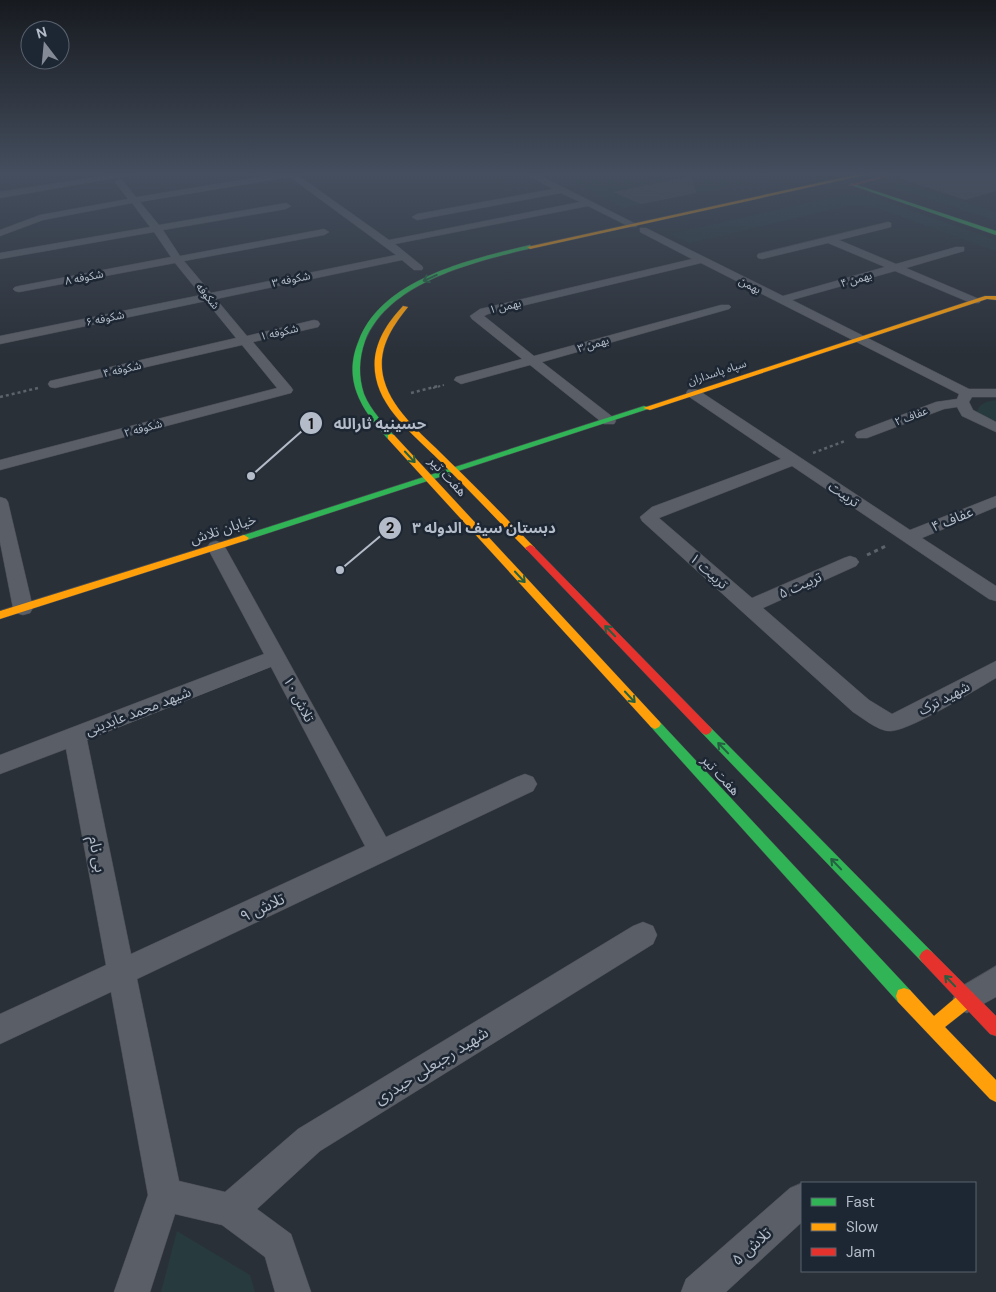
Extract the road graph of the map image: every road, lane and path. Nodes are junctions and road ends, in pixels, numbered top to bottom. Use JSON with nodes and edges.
{"nodes":[{"id":1,"x":126,"y":234,"type":"edge"},
{"id":2,"x":161,"y":234,"type":"edge"},
{"id":3,"x":312,"y":234,"type":"edge"},
{"id":4,"x":375,"y":234,"type":"edge"},
{"id":5,"x":431,"y":234,"type":"edge"},
{"id":6,"x":604,"y":234,"type":"edge"},
{"id":7,"x":612,"y":234,"type":"edge"},
{"id":8,"x":650,"y":234,"type":"edge"},
{"id":9,"x":848,"y":234,"type":"edge"},
{"id":10,"x":828,"y":239,"type":"junction"},
{"id":11,"x":387,"y":243,"type":"junction"},
{"id":12,"x":960,"y":249,"type":"dead end"},
{"id":13,"x":0,"y":256,"type":"edge"},
{"id":14,"x":403,"y":256,"type":"junction"},
{"id":15,"x":762,"y":256,"type":"dead end"},
{"id":16,"x":177,"y":259,"type":"junction"},
{"id":17,"x":700,"y":260,"type":"junction"},
{"id":18,"x":895,"y":267,"type":"junction"},
{"id":19,"x":418,"y":268,"type":"dead end"},
{"id":20,"x":19,"y":289,"type":"dead end"},
{"id":21,"x":209,"y":296,"type":"junction"},
{"id":22,"x":992,"y":298,"type":"edge"},
{"id":23,"x":781,"y":300,"type":"junction"},
{"id":24,"x":975,"y":301,"type":"junction"},
{"id":25,"x":725,"y":307,"type":"dead end"},
{"id":26,"x":314,"y":324,"type":"dead end"},
{"id":27,"x":857,"y":339,"type":"junction"},
{"id":28,"x":0,"y":340,"type":"edge"},
{"id":29,"x":244,"y":340,"type":"junction"},
{"id":30,"x":533,"y":361,"type":"junction"},
{"id":31,"x":461,"y":380,"type":"joint"},
{"id":32,"x":55,"y":384,"type":"joint"},
{"id":33,"x":286,"y":390,"type":"joint"},
{"id":34,"x":693,"y":393,"type":"junction"},
{"id":35,"x":996,"y":393,"type":"edge"},
{"id":36,"x":0,"y":397,"type":"edge"},
{"id":37,"x":390,"y":398,"type":"junction"},
{"id":38,"x":964,"y":398,"type":"junction"},
{"id":39,"x":609,"y":421,"type":"junction"},
{"id":40,"x":996,"y":428,"type":"edge"},
{"id":41,"x":862,"y":435,"type":"joint"},
{"id":42,"x":793,"y":460,"type":"junction"},
{"id":43,"x":0,"y":465,"type":"edge"},
{"id":44,"x":454,"y":471,"type":"junction"},
{"id":45,"x":429,"y":478,"type":"junction"},
{"id":46,"x":996,"y":501,"type":"edge"},
{"id":47,"x":0,"y":502,"type":"edge"},
{"id":48,"x":908,"y":536,"type":"junction"},
{"id":49,"x":216,"y":547,"type":"junction"},
{"id":50,"x":850,"y":562,"type":"joint"},
{"id":51,"x":996,"y":595,"type":"edge"},
{"id":52,"x":749,"y":607,"type":"junction"},
{"id":53,"x":23,"y":608,"type":"junction"},
{"id":54,"x":0,"y":615,"type":"edge"},
{"id":55,"x":276,"y":657,"type":"junction"},
{"id":56,"x":996,"y":669,"type":"edge"},
{"id":57,"x":890,"y":723,"type":"joint"},
{"id":58,"x":75,"y":736,"type":"junction"},
{"id":59,"x":0,"y":765,"type":"edge"},
{"id":60,"x":525,"y":784,"type":"dead end"},
{"id":61,"x":381,"y":851,"type":"junction"},
{"id":62,"x":643,"y":934,"type":"dead end"},
{"id":63,"x":122,"y":972,"type":"junction"},
{"id":64,"x":996,"y":980,"type":"edge"},
{"id":65,"x":967,"y":999,"type":"junction"},
{"id":66,"x":933,"y":1027,"type":"junction"},
{"id":67,"x":996,"y":1028,"type":"edge"},
{"id":68,"x":0,"y":1029,"type":"edge"},
{"id":69,"x":996,"y":1093,"type":"edge"},
{"id":70,"x":165,"y":1195,"type":"junction"},
{"id":71,"x":801,"y":1201,"type":"edge"},
{"id":72,"x":230,"y":1210,"type":"junction"},
{"id":73,"x":132,"y":1292,"type":"edge"},
{"id":74,"x":293,"y":1292,"type":"edge"},
{"id":75,"x":699,"y":1292,"type":"edge"}],
"edges":[{"from":1,"to":13,"type":"street"},
{"from":2,"to":16,"type":"street","name":"شکوفه"},
{"from":3,"to":16,"type":"street","name":"شکوفه ۸"},
{"from":4,"to":11,"type":"street"},
{"from":5,"to":11,"type":"street"},
{"from":6,"to":45,"type":"main road","name":"هفت تیر","one_way":true},
{"from":7,"to":37,"type":"main road","name":"هفت تیر"},
{"from":8,"to":17,"type":"street","name":"بهمن"},
{"from":9,"to":10,"type":"street"},
{"from":10,"to":15,"type":"street"},
{"from":10,"to":18,"type":"street"},
{"from":11,"to":14,"type":"street"},
{"from":12,"to":18,"type":"street","name":"بهمن ۴"},
{"from":14,"to":19,"type":"street"},
{"from":14,"to":21,"type":"street","name":"شکوفه ۳"},
{"from":16,"to":20,"type":"street","name":"شکوفه ۸"},
{"from":16,"to":21,"type":"street","name":"شکوفه"},
{"from":17,"to":23,"type":"street","name":"بهمن"},
{"from":17,"to":30,"type":"street","name":"بهمن ۱"},
{"from":18,"to":23,"type":"street","name":"بهمن ۴"},
{"from":18,"to":24,"type":"street"},
{"from":21,"to":28,"type":"street","name":"شکوفه ۶"},
{"from":21,"to":29,"type":"street","name":"شکوفه"},
{"from":22,"to":24,"type":"main road","name":"سپاه پاسداران"},
{"from":23,"to":27,"type":"street","name":"بهمن"},
{"from":24,"to":27,"type":"main road","name":"سپاه پاسداران"},
{"from":25,"to":30,"type":"street","name":"بهمن ۳"},
{"from":26,"to":29,"type":"street","name":"شکوفه ۱"},
{"from":27,"to":34,"type":"main road","name":"سپاه پاسداران"},
{"from":27,"to":38,"type":"street","name":"بهمن"},
{"from":29,"to":32,"type":"street","name":"شکوفه ۴"},
{"from":29,"to":33,"type":"street","name":"شکوفه"},
{"from":30,"to":31,"type":"street","name":"بهمن ۳"},
{"from":30,"to":39,"type":"street","name":"بهمن ۱"},
{"from":31,"to":37,"type":"path"},
{"from":32,"to":36,"type":"path"},
{"from":33,"to":43,"type":"street","name":"شکوفه ۲"},
{"from":34,"to":39,"type":"main road","name":"سپاه پاسداران"},
{"from":34,"to":42,"type":"street","name":"تربیت"},
{"from":35,"to":38,"type":"street","name":"عفاف ۲"},
{"from":37,"to":44,"type":"main road","name":"هفت تیر"},
{"from":38,"to":40,"type":"street"},
{"from":38,"to":41,"type":"street","name":"عفاف ۲"},
{"from":39,"to":44,"type":"main road","name":"سپاه پاسداران"},
{"from":41,"to":42,"type":"path"},
{"from":42,"to":48,"type":"street","name":"تربیت"},
{"from":42,"to":52,"type":"street","name":"تربیت ۱"},
{"from":44,"to":45,"type":"main road","name":"خیابان تلاش"},
{"from":65,"to":44,"type":"main road","name":"هفت تیر","one_way":true},
{"from":45,"to":49,"type":"main road","name":"خیابان تلاش"},
{"from":45,"to":66,"type":"main road","name":"هفت تیر","one_way":true},
{"from":46,"to":48,"type":"street","name":"عفاف ۴"},
{"from":47,"to":53,"type":"street"},
{"from":48,"to":50,"type":"path"},
{"from":48,"to":51,"type":"street","name":"تربیت"},
{"from":49,"to":53,"type":"main road","name":"خیابان تلاش"},
{"from":49,"to":55,"type":"street","name":"تلاش ۱۰"},
{"from":50,"to":52,"type":"street","name":"تربیت ۵"},
{"from":52,"to":57,"type":"street","name":"تربیت ۱"},
{"from":53,"to":54,"type":"main road","name":"خیابان تلاش"},
{"from":55,"to":58,"type":"street","name":"شیهد محمد عابدینی"},
{"from":55,"to":61,"type":"street","name":"تلاش ۱۰"},
{"from":56,"to":57,"type":"street","name":"شهید ترک"},
{"from":58,"to":59,"type":"street","name":"شیهد محمد عابدینی"},
{"from":58,"to":63,"type":"street","name":"بی نام"},
{"from":60,"to":61,"type":"street","name":"تلاش ۹"},
{"from":61,"to":63,"type":"street","name":"تلاش ۹"},
{"from":62,"to":72,"type":"street","name":"شهید رجبعلی حیدری"},
{"from":63,"to":68,"type":"street","name":"تلاش ۹"},
{"from":63,"to":70,"type":"street","name":"بی نام"},
{"from":64,"to":65,"type":"street"},
{"from":65,"to":66,"type":"main road"},
{"from":65,"to":67,"type":"main road","name":"هفت تیر"},
{"from":66,"to":69,"type":"main road","name":"هفت تیر"},
{"from":70,"to":72,"type":"street"},
{"from":70,"to":73,"type":"street"},
{"from":71,"to":75,"type":"street","name":"تلاش ۵"},
{"from":72,"to":74,"type":"street"}]}
